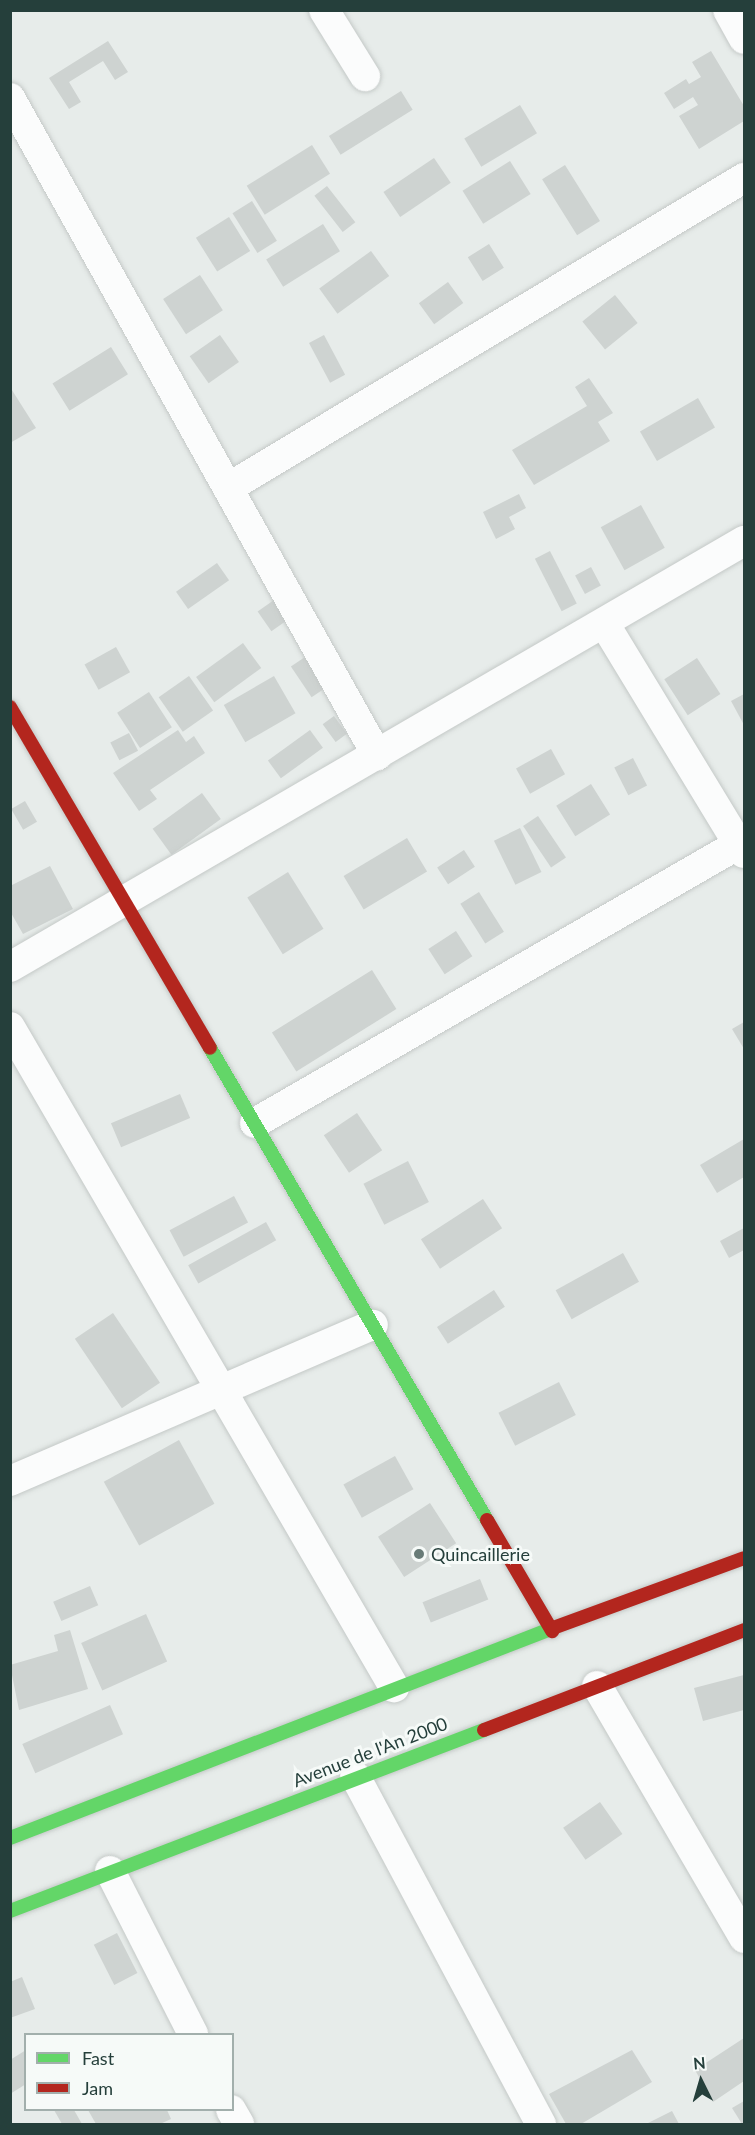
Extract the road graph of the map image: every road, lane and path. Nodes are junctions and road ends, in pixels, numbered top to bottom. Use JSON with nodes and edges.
{"nodes":[{"id":1,"x":324,"y":10,"type":"edge"},
{"id":2,"x":728,"y":10,"type":"edge"},
{"id":3,"x":744,"y":39,"type":"edge"},
{"id":4,"x":365,"y":76,"type":"dead end"},
{"id":5,"x":10,"y":98,"type":"edge"},
{"id":6,"x":744,"y":178,"type":"edge"},
{"id":7,"x":228,"y":488,"type":"junction"},
{"id":8,"x":744,"y":542,"type":"edge"},
{"id":9,"x":604,"y":623,"type":"junction"},
{"id":10,"x":10,"y":707,"type":"edge"},
{"id":11,"x":377,"y":755,"type":"junction"},
{"id":12,"x":743,"y":846,"type":"edge"},
{"id":13,"x":124,"y":901,"type":"junction"},
{"id":14,"x":10,"y":967,"type":"edge"},
{"id":15,"x":10,"y":1027,"type":"edge"},
{"id":16,"x":255,"y":1123,"type":"junction"},
{"id":17,"x":372,"y":1325,"type":"junction"},
{"id":18,"x":222,"y":1390,"type":"junction"},
{"id":19,"x":10,"y":1481,"type":"edge"},
{"id":20,"x":744,"y":1558,"type":"edge"},
{"id":21,"x":744,"y":1630,"type":"edge"},
{"id":22,"x":552,"y":1631,"type":"junction"},
{"id":23,"x":597,"y":1686,"type":"junction"},
{"id":24,"x":394,"y":1687,"type":"junction"},
{"id":25,"x":355,"y":1776,"type":"junction"},
{"id":26,"x":10,"y":1838,"type":"edge"},
{"id":27,"x":110,"y":1871,"type":"junction"},
{"id":28,"x":10,"y":1911,"type":"edge"},
{"id":29,"x":744,"y":1938,"type":"edge"},
{"id":30,"x":192,"y":2033,"type":"edge"},
{"id":31,"x":541,"y":2124,"type":"edge"}],
"edges":[{"from":1,"to":4,"type":"street"},
{"from":2,"to":3,"type":"street"},
{"from":5,"to":7,"type":"street"},
{"from":6,"to":7,"type":"street"},
{"from":7,"to":11,"type":"street"},
{"from":8,"to":9,"type":"street"},
{"from":9,"to":11,"type":"street"},
{"from":9,"to":12,"type":"street"},
{"from":10,"to":13,"type":"main road"},
{"from":11,"to":13,"type":"street"},
{"from":12,"to":16,"type":"street"},
{"from":13,"to":14,"type":"street"},
{"from":13,"to":16,"type":"main road"},
{"from":15,"to":18,"type":"street"},
{"from":16,"to":17,"type":"main road"},
{"from":17,"to":18,"type":"street"},
{"from":17,"to":22,"type":"main road"},
{"from":18,"to":19,"type":"street"},
{"from":18,"to":24,"type":"street"},
{"from":20,"to":22,"type":"main road"},
{"from":21,"to":23,"type":"main road","name":"Avenue de l'An 2000"},
{"from":22,"to":24,"type":"main road"},
{"from":23,"to":25,"type":"main road","name":"Avenue de l'An 2000"},
{"from":23,"to":29,"type":"street"},
{"from":24,"to":26,"type":"main road"},
{"from":25,"to":27,"type":"main road","name":"Avenue de l'An 2000"},
{"from":25,"to":31,"type":"street"},
{"from":27,"to":28,"type":"main road","name":"Avenue de l'An 2000"},
{"from":27,"to":30,"type":"street"}]}
